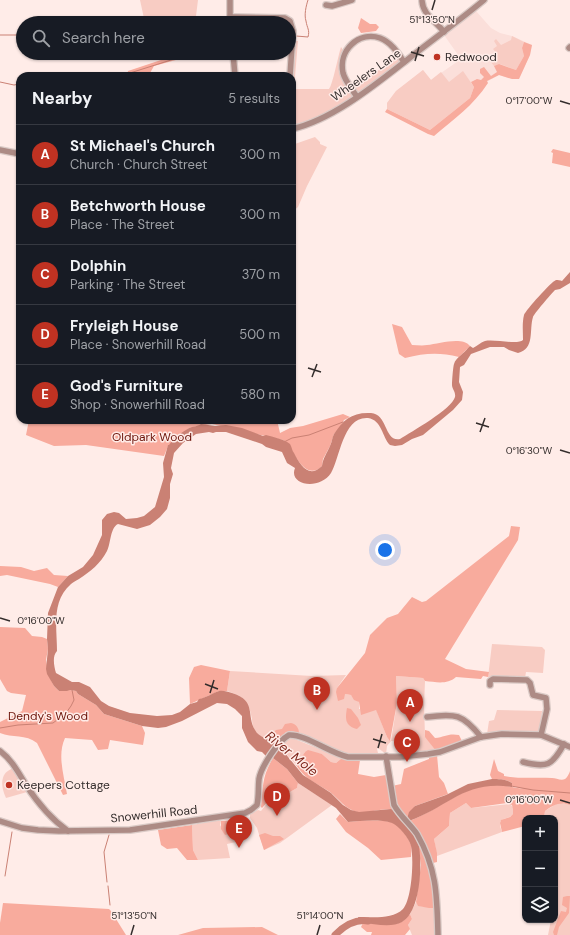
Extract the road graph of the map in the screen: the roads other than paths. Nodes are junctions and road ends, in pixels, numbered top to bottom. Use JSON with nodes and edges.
{"nodes":[{"id":1,"x":230,"y":0,"type":"edge"},
{"id":2,"x":352,"y":0,"type":"edge"},
{"id":3,"x":484,"y":0,"type":"edge"},
{"id":4,"x":422,"y":1,"type":"edge"},
{"id":5,"x":326,"y":6,"type":"dead end"},
{"id":6,"x":230,"y":16,"type":"edge"},
{"id":7,"x":444,"y":32,"type":"junction"},
{"id":8,"x":234,"y":60,"type":"edge"},
{"id":9,"x":291,"y":60,"type":"edge"},
{"id":10,"x":404,"y":62,"type":"junction"},
{"id":11,"x":235,"y":72,"type":"edge"},
{"id":12,"x":290,"y":72,"type":"edge"},
{"id":13,"x":357,"y":97,"type":"junction"},
{"id":14,"x":296,"y":128,"type":"edge"},
{"id":15,"x":0,"y":150,"type":"edge"},
{"id":16,"x":16,"y":153,"type":"edge"},
{"id":17,"x":490,"y":685,"type":"dead end"},
{"id":18,"x":428,"y":717,"type":"dead end"},
{"id":19,"x":541,"y":735,"type":"junction"},
{"id":20,"x":481,"y":737,"type":"junction"},
{"id":21,"x":564,"y":744,"type":"junction"},
{"id":22,"x":570,"y":747,"type":"edge"},
{"id":23,"x":0,"y":751,"type":"edge"},
{"id":24,"x":386,"y":756,"type":"junction"},
{"id":25,"x":523,"y":762,"type":"dead end"},
{"id":26,"x":0,"y":821,"type":"edge"},
{"id":27,"x":55,"y":821,"type":"junction"},
{"id":28,"x":52,"y":831,"type":"junction"},
{"id":29,"x":68,"y":831,"type":"junction"},
{"id":30,"x":438,"y":935,"type":"edge"}],
"edges":[{"from":1,"to":6,"type":"street"},
{"from":2,"to":5,"type":"street"},
{"from":3,"to":7,"type":"street","name":"Wheelers Lane"},
{"from":4,"to":7,"type":"street"},
{"from":7,"to":10,"type":"street","name":"Wheelers Lane"},
{"from":8,"to":11,"type":"street"},
{"from":9,"to":12,"type":"street"},
{"from":10,"to":13,"type":"street","name":"Wheelers Lane"},
{"from":10,"to":13,"type":"street"},
{"from":13,"to":14,"type":"street","name":"Wheelers Lane"},
{"from":15,"to":16,"type":"street"},
{"from":17,"to":19,"type":"street"},
{"from":18,"to":20,"type":"street"},
{"from":19,"to":20,"type":"street"},
{"from":19,"to":21,"type":"street"},
{"from":20,"to":24,"type":"street"},
{"from":21,"to":22,"type":"street"},
{"from":21,"to":25,"type":"street"},
{"from":23,"to":27,"type":"street"},
{"from":24,"to":29,"type":"street","name":"Snowerhill Road"},
{"from":24,"to":30,"type":"street"},
{"from":26,"to":28,"type":"street","name":"Snowerhill Road"},
{"from":27,"to":28,"type":"street"},
{"from":27,"to":29,"type":"street"},
{"from":28,"to":29,"type":"street","name":"Snowerhill Road"}]}
